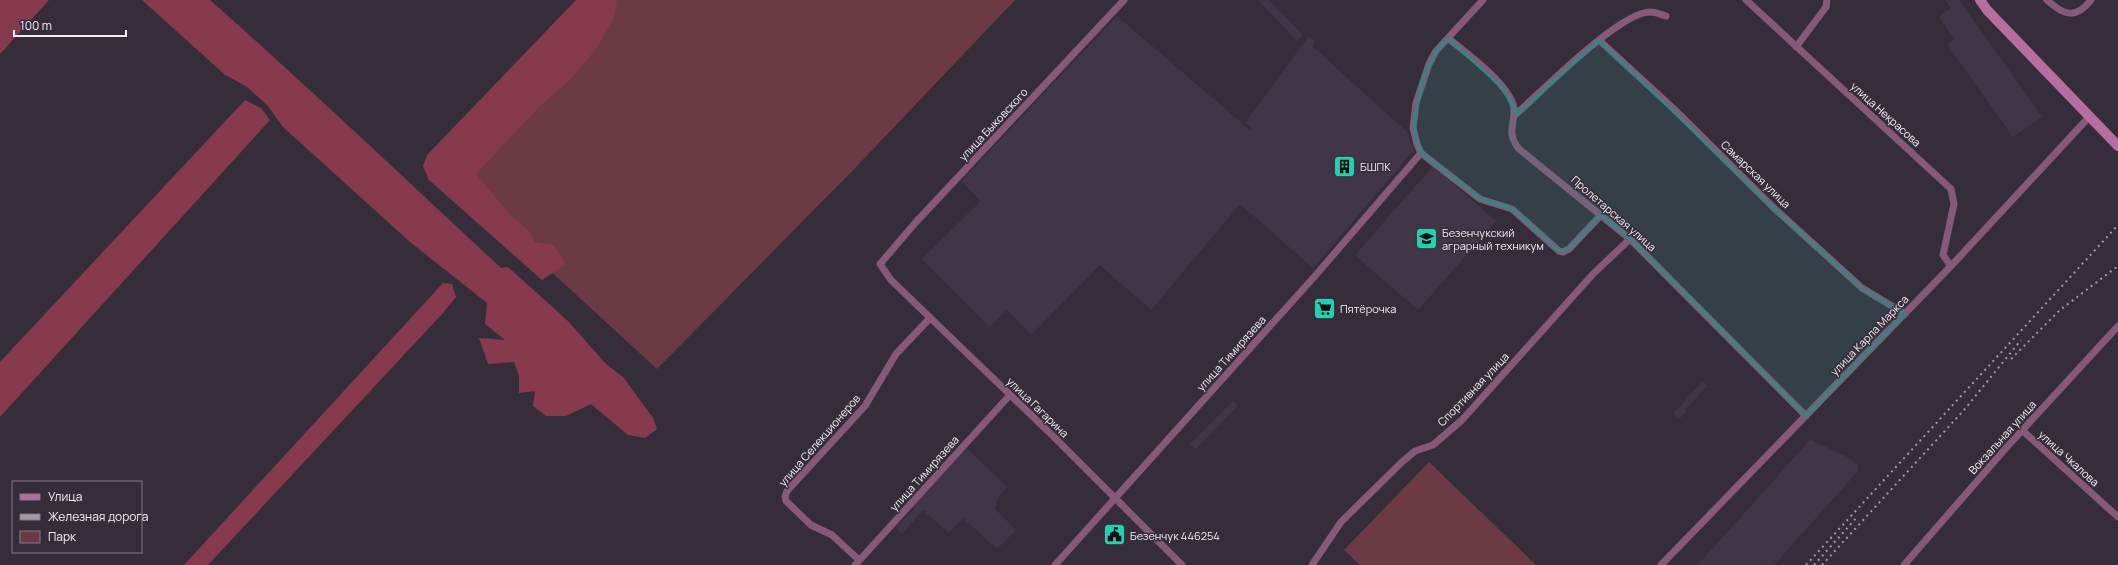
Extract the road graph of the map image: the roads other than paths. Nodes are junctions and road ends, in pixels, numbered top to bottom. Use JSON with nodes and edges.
{"nodes":[{"id":1,"x":1124,"y":0,"type":"edge"},
{"id":2,"x":1483,"y":0,"type":"edge"},
{"id":3,"x":1746,"y":0,"type":"edge"},
{"id":4,"x":1827,"y":0,"type":"edge"},
{"id":5,"x":1980,"y":0,"type":"edge"},
{"id":6,"x":2047,"y":0,"type":"edge"},
{"id":7,"x":2091,"y":0,"type":"edge"},
{"id":8,"x":1666,"y":16,"type":"dead end"},
{"id":9,"x":1448,"y":38,"type":"junction"},
{"id":10,"x":1599,"y":40,"type":"junction"},
{"id":11,"x":1796,"y":47,"type":"junction"},
{"id":12,"x":1514,"y":116,"type":"junction"},
{"id":13,"x":2089,"y":117,"type":"junction"},
{"id":14,"x":2117,"y":145,"type":"edge"},
{"id":15,"x":1421,"y":153,"type":"junction"},
{"id":16,"x":1601,"y":215,"type":"junction"},
{"id":17,"x":1630,"y":239,"type":"junction"},
{"id":18,"x":880,"y":264,"type":"joint"},
{"id":19,"x":1952,"y":266,"type":"junction"},
{"id":20,"x":1905,"y":314,"type":"junction"},
{"id":21,"x":930,"y":318,"type":"junction"},
{"id":22,"x":2118,"y":326,"type":"edge"},
{"id":23,"x":1010,"y":395,"type":"junction"},
{"id":24,"x":1806,"y":416,"type":"junction"},
{"id":25,"x":2023,"y":431,"type":"junction"},
{"id":26,"x":1115,"y":498,"type":"junction"},
{"id":27,"x":2118,"y":516,"type":"edge"},
{"id":28,"x":857,"y":563,"type":"edge"},
{"id":29,"x":1056,"y":565,"type":"edge"},
{"id":30,"x":1182,"y":565,"type":"edge"},
{"id":31,"x":1312,"y":565,"type":"edge"},
{"id":32,"x":1661,"y":565,"type":"edge"},
{"id":33,"x":1904,"y":565,"type":"edge"}],
"edges":[{"from":1,"to":18,"type":"street","name":"улица Быковского"},
{"from":2,"to":9,"type":"street"},
{"from":3,"to":11,"type":"street","name":"улица Некрасова"},
{"from":4,"to":11,"type":"street"},
{"from":5,"to":13,"type":"street"},
{"from":6,"to":7,"type":"street"},
{"from":8,"to":10,"type":"street"},
{"from":9,"to":12,"type":"street","name":"Пролетарская улица"},
{"from":9,"to":15,"type":"street"},
{"from":10,"to":12,"type":"street"},
{"from":10,"to":20,"type":"street","name":"Самарская улица"},
{"from":11,"to":19,"type":"street","name":"улица Некрасова"},
{"from":12,"to":16,"type":"street","name":"Пролетарская улица"},
{"from":13,"to":14,"type":"street"},
{"from":13,"to":19,"type":"street","name":"улица Карла Маркса"},
{"from":15,"to":16,"type":"street"},
{"from":15,"to":26,"type":"street","name":"улица Тимирязева"},
{"from":16,"to":17,"type":"street","name":"Пролетарская улица"},
{"from":17,"to":24,"type":"street","name":"Пролетарская улица"},
{"from":17,"to":31,"type":"street","name":"Спортивная улица"},
{"from":18,"to":21,"type":"street","name":"улица Гагарина"},
{"from":19,"to":20,"type":"street","name":"улица Карла Маркса"},
{"from":20,"to":24,"type":"street","name":"улица Карла Маркса"},
{"from":21,"to":23,"type":"street","name":"улица Гагарина"},
{"from":21,"to":28,"type":"street","name":"улица Селекционеров"},
{"from":22,"to":25,"type":"street","name":"Вокзальная улица"},
{"from":23,"to":26,"type":"street","name":"улица Гагарина"},
{"from":23,"to":28,"type":"street","name":"улица Тимирязева"},
{"from":24,"to":32,"type":"street","name":"улица Карла Маркса"},
{"from":25,"to":27,"type":"street","name":"улица Чкалова"},
{"from":25,"to":33,"type":"street","name":"Вокзальная улица"},
{"from":26,"to":29,"type":"street","name":"улица Тимирязева"},
{"from":26,"to":30,"type":"street","name":"улица Гагарина"}]}
